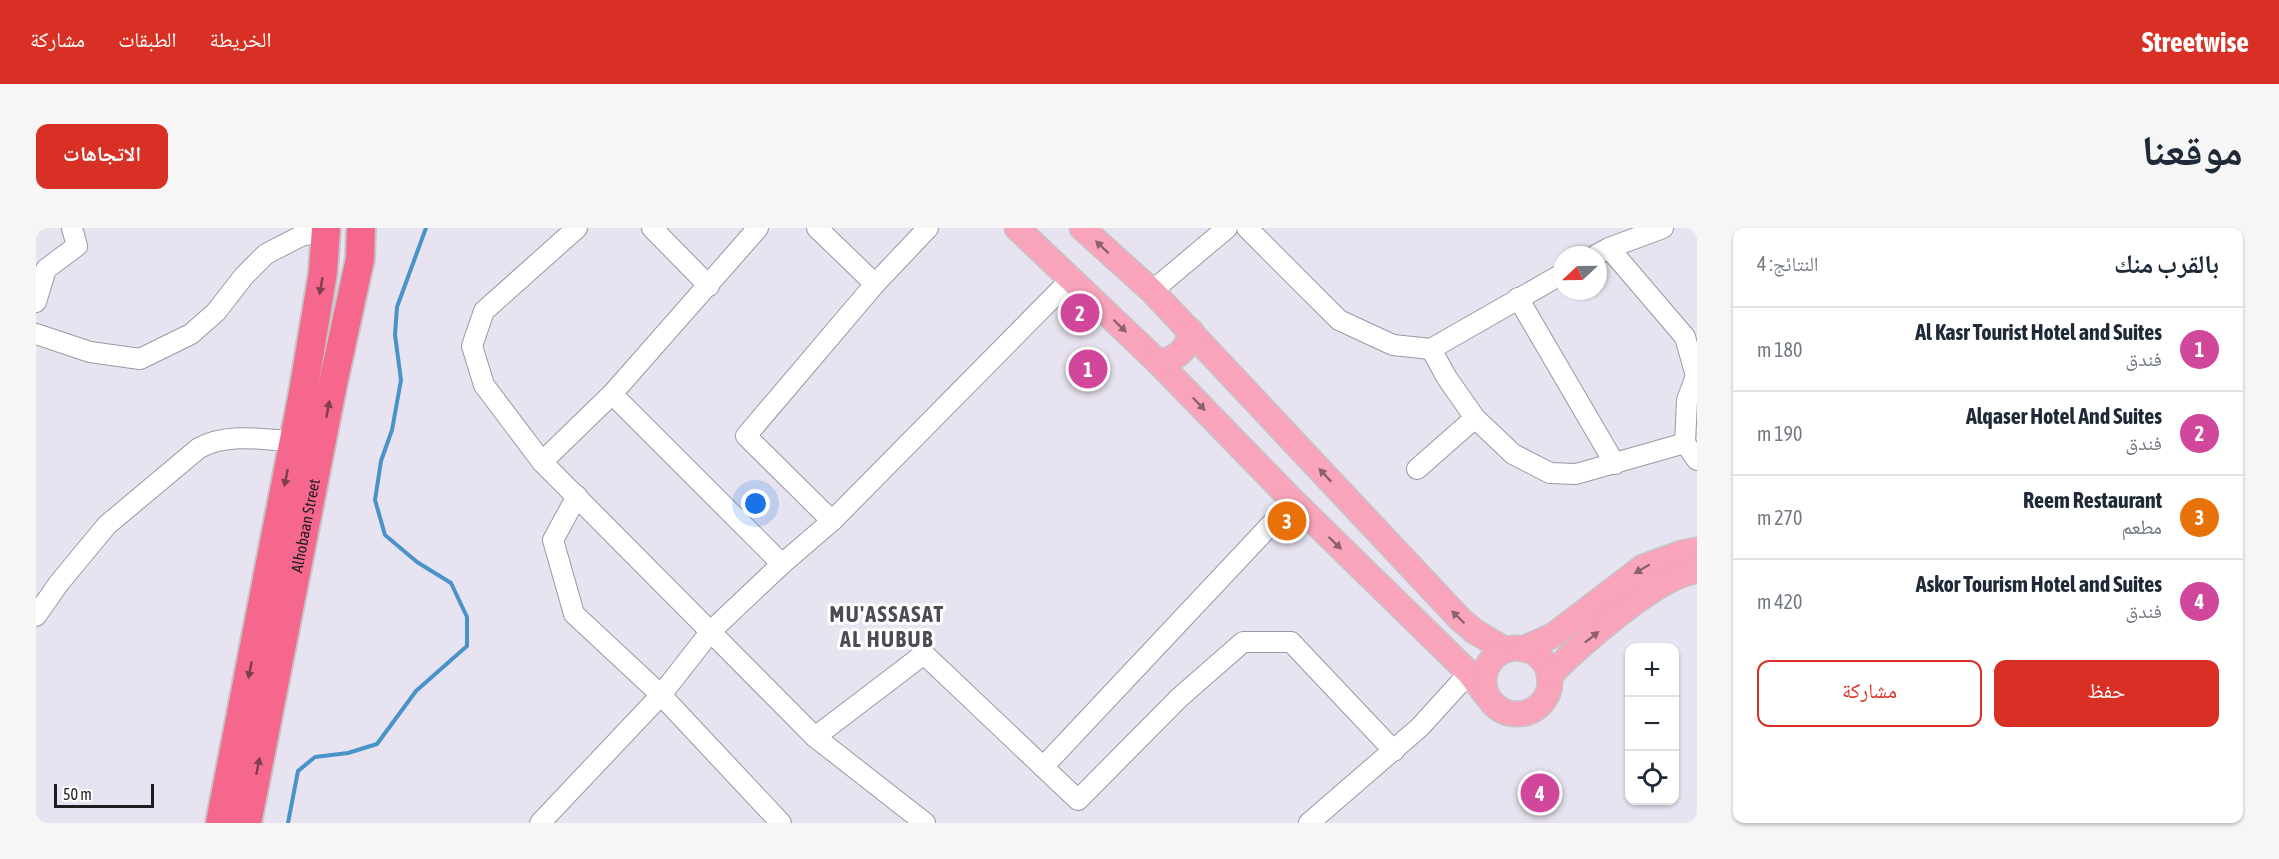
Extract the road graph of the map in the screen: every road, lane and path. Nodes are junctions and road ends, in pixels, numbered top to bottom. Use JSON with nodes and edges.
{"nodes":[{"id":1,"x":72,"y":228,"type":"edge"},
{"id":2,"x":361,"y":228,"type":"edge"},
{"id":3,"x":577,"y":228,"type":"edge"},
{"id":4,"x":652,"y":228,"type":"edge"},
{"id":5,"x":758,"y":228,"type":"edge"},
{"id":6,"x":817,"y":228,"type":"edge"},
{"id":7,"x":928,"y":228,"type":"edge"},
{"id":8,"x":1017,"y":228,"type":"edge"},
{"id":9,"x":1082,"y":228,"type":"edge"},
{"id":10,"x":1227,"y":228,"type":"edge"},
{"id":11,"x":1247,"y":228,"type":"edge"},
{"id":12,"x":1663,"y":228,"type":"edge"},
{"id":13,"x":326,"y":229,"type":"edge"},
{"id":14,"x":1607,"y":249,"type":"edge"},
{"id":15,"x":1607,"y":255,"type":"edge"},
{"id":16,"x":1071,"y":279,"type":"junction"},
{"id":17,"x":1553,"y":279,"type":"edge"},
{"id":18,"x":875,"y":284,"type":"junction"},
{"id":19,"x":709,"y":286,"type":"junction"},
{"id":20,"x":1152,"y":291,"type":"junction"},
{"id":21,"x":1518,"y":298,"type":"junction"},
{"id":22,"x":36,"y":302,"type":"edge"},
{"id":23,"x":1191,"y":330,"type":"junction"},
{"id":24,"x":36,"y":334,"type":"edge"},
{"id":25,"x":1431,"y":349,"type":"junction"},
{"id":26,"x":1158,"y":362,"type":"junction"},
{"id":27,"x":1697,"y":375,"type":"edge"},
{"id":28,"x":612,"y":394,"type":"junction"},
{"id":29,"x":1475,"y":418,"type":"junction"},
{"id":30,"x":293,"y":442,"type":"junction"},
{"id":31,"x":321,"y":443,"type":"junction"},
{"id":32,"x":1685,"y":443,"type":"junction"},
{"id":33,"x":1697,"y":460,"type":"edge"},
{"id":34,"x":542,"y":462,"type":"junction"},
{"id":35,"x":1615,"y":464,"type":"junction"},
{"id":36,"x":1417,"y":469,"type":"dead end"},
{"id":37,"x":577,"y":496,"type":"junction"},
{"id":38,"x":1293,"y":501,"type":"junction"},
{"id":39,"x":832,"y":521,"type":"junction"},
{"id":40,"x":1697,"y":550,"type":"edge"},
{"id":41,"x":782,"y":564,"type":"junction"},
{"id":42,"x":1697,"y":572,"type":"edge"},
{"id":43,"x":36,"y":616,"type":"edge"},
{"id":44,"x":711,"y":632,"type":"junction"},
{"id":45,"x":1515,"y":649,"type":"junction"},
{"id":46,"x":1469,"y":674,"type":"junction"},
{"id":47,"x":1549,"y":676,"type":"junction"},
{"id":48,"x":661,"y":695,"type":"junction"},
{"id":49,"x":1486,"y":695,"type":"junction"},
{"id":50,"x":815,"y":737,"type":"junction"},
{"id":51,"x":1394,"y":751,"type":"junction"},
{"id":52,"x":1043,"y":767,"type":"junction"},
{"id":53,"x":220,"y":823,"type":"edge"},
{"id":54,"x":247,"y":823,"type":"edge"},
{"id":55,"x":540,"y":823,"type":"edge"},
{"id":56,"x":780,"y":823,"type":"edge"},
{"id":57,"x":925,"y":823,"type":"edge"},
{"id":58,"x":1309,"y":823,"type":"edge"}],
"edges":[{"from":1,"to":22,"type":"street"},
{"from":31,"to":2,"type":"highway","name":"Alhobaan Street","one_way":true},
{"from":3,"to":34,"type":"street"},
{"from":4,"to":19,"type":"street"},
{"from":5,"to":19,"type":"street"},
{"from":6,"to":18,"type":"street"},
{"from":7,"to":18,"type":"street"},
{"from":8,"to":16,"type":"main road"},
{"from":20,"to":9,"type":"main road","one_way":true},
{"from":10,"to":20,"type":"street"},
{"from":11,"to":25,"type":"street"},
{"from":12,"to":14,"type":"street"},
{"from":13,"to":24,"type":"street"},
{"from":13,"to":30,"type":"highway","name":"Alhobaan Street","one_way":true},
{"from":15,"to":27,"type":"street"},
{"from":16,"to":26,"type":"main road","one_way":true},
{"from":16,"to":39,"type":"street"},
{"from":17,"to":21,"type":"street"},
{"from":18,"to":39,"type":"street"},
{"from":19,"to":28,"type":"street"},
{"from":20,"to":23,"type":"main road"},
{"from":21,"to":25,"type":"street"},
{"from":21,"to":35,"type":"street"},
{"from":23,"to":26,"type":"main road"},
{"from":45,"to":23,"type":"main road","one_way":true},
{"from":25,"to":29,"type":"street"},
{"from":26,"to":38,"type":"main road","one_way":true},
{"from":27,"to":32,"type":"street"},
{"from":28,"to":34,"type":"street"},
{"from":28,"to":41,"type":"street"},
{"from":29,"to":35,"type":"street"},
{"from":29,"to":36,"type":"street"},
{"from":30,"to":31,"type":"street"},
{"from":30,"to":43,"type":"street"},
{"from":30,"to":53,"type":"highway","name":"Alhobaan Street","one_way":true},
{"from":54,"to":31,"type":"highway","name":"Alhobaan Street","one_way":true},
{"from":32,"to":33,"type":"street"},
{"from":32,"to":35,"type":"street"},
{"from":34,"to":37,"type":"street"},
{"from":37,"to":44,"type":"street"},
{"from":37,"to":48,"type":"street"},
{"from":38,"to":46,"type":"main road","one_way":true},
{"from":38,"to":52,"type":"street"},
{"from":39,"to":41,"type":"street"},
{"from":40,"to":45,"type":"main road","one_way":true},
{"from":41,"to":44,"type":"street"},
{"from":47,"to":42,"type":"main road","one_way":true},
{"from":44,"to":48,"type":"street"},
{"from":44,"to":50,"type":"street"},
{"from":45,"to":47,"type":"main road"},
{"from":45,"to":49,"type":"main road"},
{"from":46,"to":49,"type":"main road"},
{"from":46,"to":51,"type":"street"},
{"from":47,"to":49,"type":"main road"},
{"from":48,"to":55,"type":"street"},
{"from":48,"to":56,"type":"street"},
{"from":50,"to":52,"type":"street"},
{"from":50,"to":57,"type":"street"},
{"from":51,"to":52,"type":"street"},
{"from":51,"to":58,"type":"street"}]}
